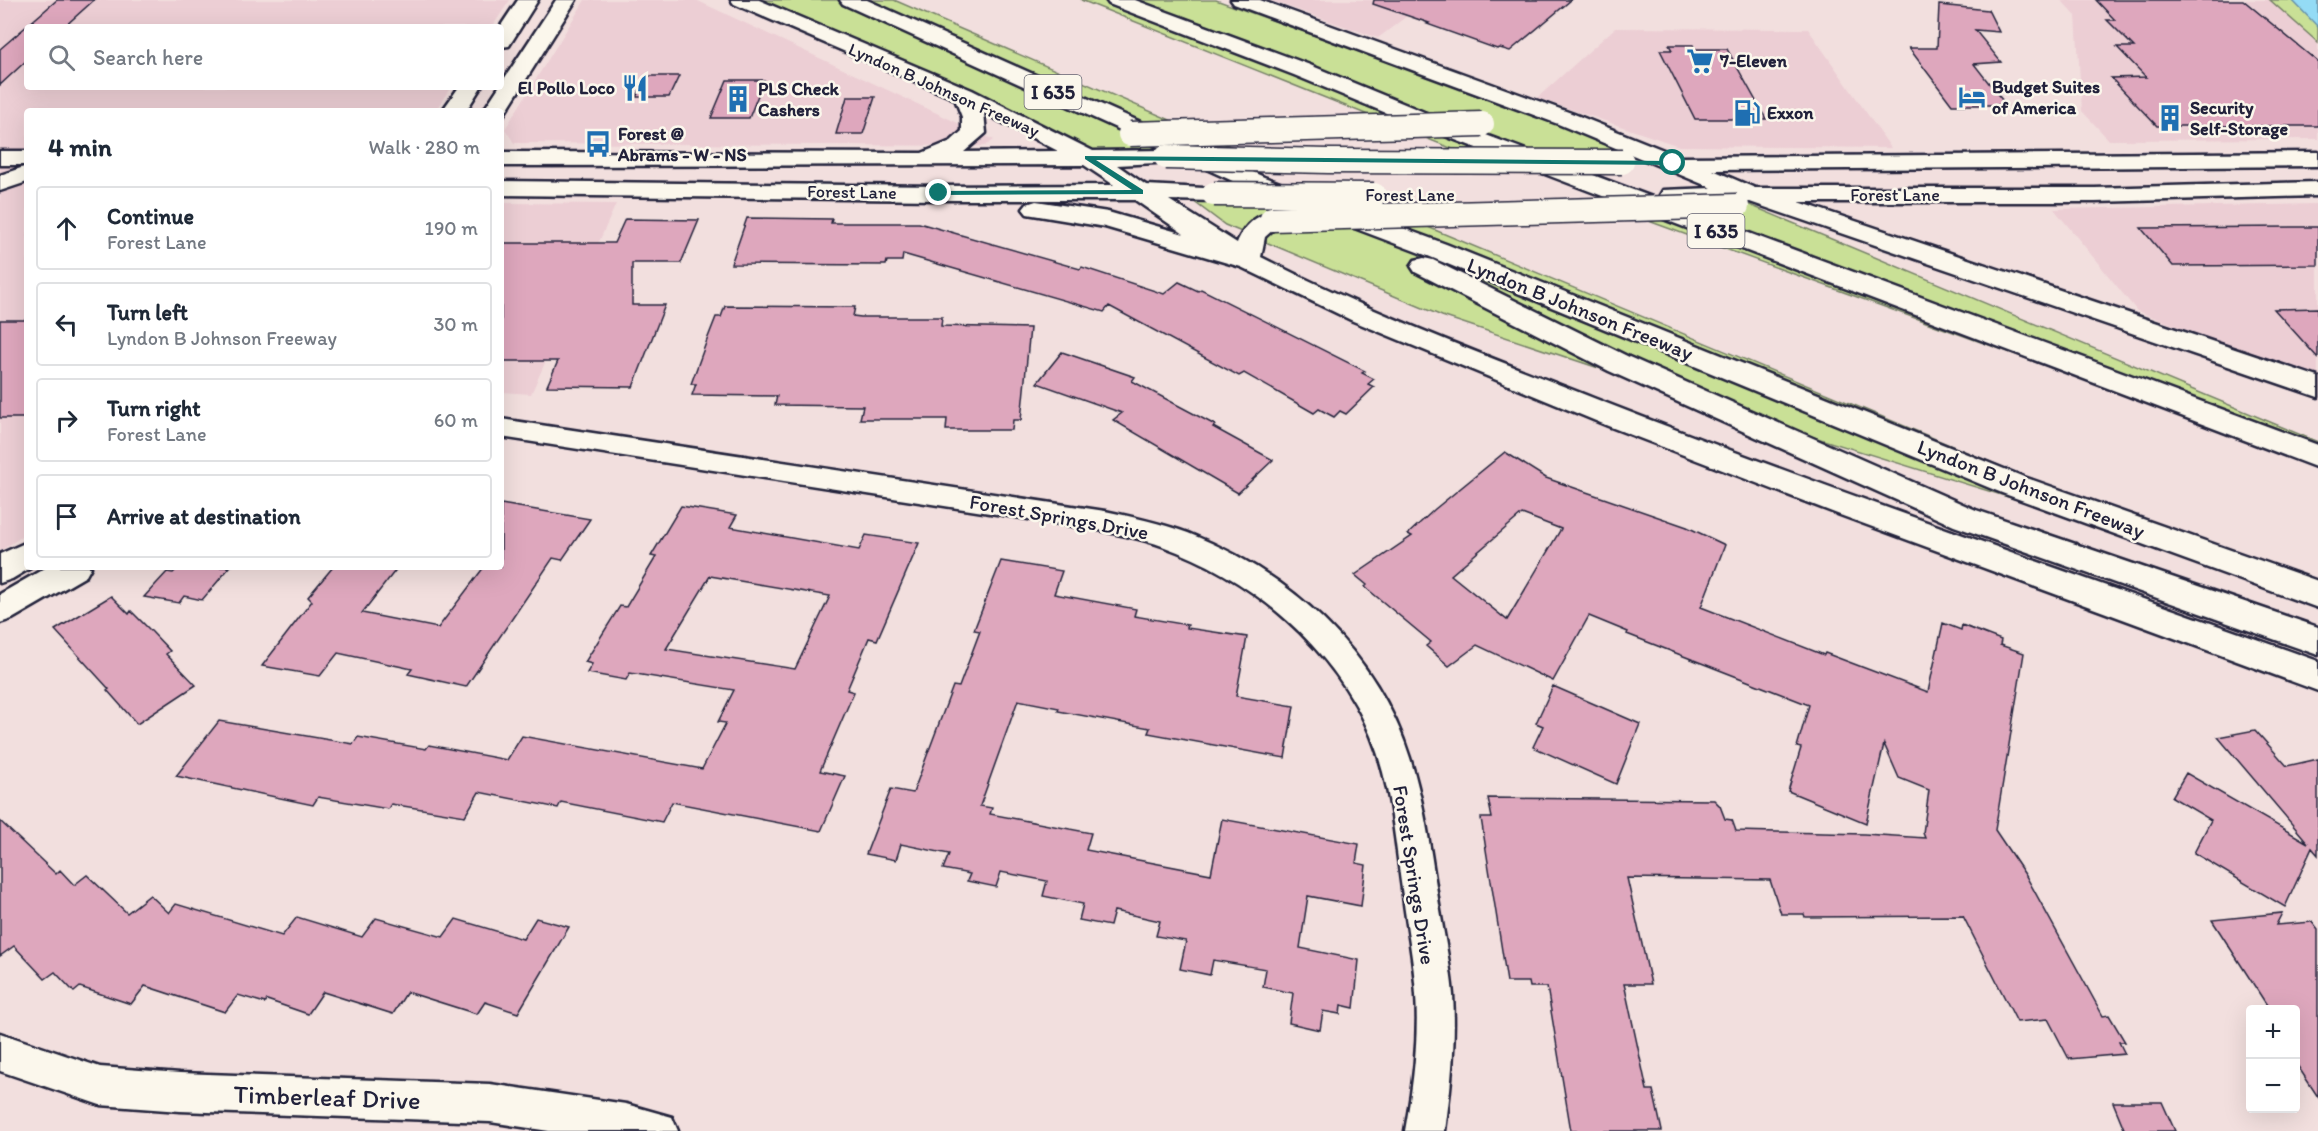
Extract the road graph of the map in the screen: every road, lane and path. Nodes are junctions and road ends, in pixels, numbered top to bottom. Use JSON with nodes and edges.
{"nodes":[{"id":1,"x":528,"y":0,"type":"edge"},
{"id":2,"x":566,"y":0,"type":"edge"},
{"id":3,"x":585,"y":0,"type":"edge"},
{"id":4,"x":741,"y":0,"type":"edge"},
{"id":5,"x":850,"y":0,"type":"edge"},
{"id":6,"x":1116,"y":0,"type":"edge"},
{"id":7,"x":1241,"y":0,"type":"edge"},
{"id":8,"x":1266,"y":4,"type":"edge"},
{"id":9,"x":550,"y":23,"type":"junction"},
{"id":10,"x":504,"y":36,"type":"edge"},
{"id":11,"x":468,"y":90,"type":"edge"},
{"id":12,"x":1495,"y":93,"type":"junction"},
{"id":13,"x":964,"y":96,"type":"junction"},
{"id":14,"x":455,"y":108,"type":"edge"},
{"id":15,"x":497,"y":108,"type":"edge"},
{"id":16,"x":1020,"y":123,"type":"junction"},
{"id":17,"x":1088,"y":157,"type":"junction"},
{"id":18,"x":0,"y":158,"type":"edge"},
{"id":19,"x":24,"y":158,"type":"edge"},
{"id":20,"x":504,"y":159,"type":"edge"},
{"id":21,"x":2318,"y":159,"type":"edge"},
{"id":22,"x":907,"y":160,"type":"junction"},
{"id":23,"x":2089,"y":162,"type":"junction"},
{"id":24,"x":1673,"y":163,"type":"junction"},
{"id":25,"x":24,"y":175,"type":"edge"},
{"id":26,"x":1256,"y":182,"type":"junction"},
{"id":27,"x":0,"y":187,"type":"edge"},
{"id":28,"x":504,"y":188,"type":"edge"},
{"id":29,"x":24,"y":189,"type":"edge"},
{"id":30,"x":2318,"y":189,"type":"edge"},
{"id":31,"x":1140,"y":192,"type":"junction"},
{"id":32,"x":939,"y":193,"type":"junction"},
{"id":33,"x":1892,"y":195,"type":"junction"},
{"id":34,"x":1965,"y":195,"type":"junction"},
{"id":35,"x":1744,"y":201,"type":"junction"},
{"id":36,"x":1248,"y":261,"type":"junction"},
{"id":37,"x":1986,"y":275,"type":"junction"},
{"id":38,"x":2318,"y":387,"type":"edge"},
{"id":39,"x":504,"y":428,"type":"edge"},
{"id":40,"x":2318,"y":457,"type":"edge"},
{"id":41,"x":24,"y":556,"type":"edge"},
{"id":42,"x":0,"y":570,"type":"edge"},
{"id":43,"x":69,"y":570,"type":"edge"},
{"id":44,"x":2318,"y":595,"type":"edge"},
{"id":45,"x":0,"y":609,"type":"edge"},
{"id":46,"x":2318,"y":641,"type":"edge"},
{"id":47,"x":2318,"y":676,"type":"edge"},
{"id":48,"x":0,"y":1052,"type":"edge"},
{"id":49,"x":658,"y":1131,"type":"edge"},
{"id":50,"x":1425,"y":1131,"type":"edge"}],
"edges":[{"from":1,"to":10,"type":"main road"},
{"from":2,"to":9,"type":"main road"},
{"from":3,"to":9,"type":"main road"},
{"from":4,"to":13,"type":"main road","name":"Lyndon B Johnson Freeway"},
{"from":5,"to":26,"type":"main road","name":"Lyndon B Johnson Freeway","number":"I 635"},
{"from":6,"to":40,"type":"main road","number":"I 635"},
{"from":7,"to":8,"type":"main road"},
{"from":8,"to":12,"type":"main road"},
{"from":9,"to":15,"type":"main road"},
{"from":11,"to":14,"type":"main road"},
{"from":12,"to":16,"type":"main road","bridge":true},
{"from":12,"to":24,"type":"main road"},
{"from":13,"to":16,"type":"main road","name":"Lyndon B Johnson Freeway"},
{"from":13,"to":22,"type":"main road"},
{"from":16,"to":17,"type":"main road","name":"Lyndon B Johnson Freeway"},
{"from":17,"to":22,"type":"main road","name":"Forest Lane"},
{"from":17,"to":24,"type":"main road","name":"Forest Lane","bridge":true},
{"from":17,"to":31,"type":"main road","name":"Lyndon B Johnson Freeway"},
{"from":18,"to":19,"type":"main road"},
{"from":20,"to":22,"type":"main road","name":"Forest Lane"},
{"from":21,"to":23,"type":"main road","name":"Forest Lane"},
{"from":23,"to":24,"type":"main road","name":"Forest Lane"},
{"from":23,"to":34,"type":"main road"},
{"from":24,"to":35,"type":"main road"},
{"from":25,"to":27,"type":"main road"},
{"from":26,"to":44,"type":"main road","name":"Lyndon B Johnson Freeway","number":"I 635"},
{"from":26,"to":46,"type":"main road"},
{"from":27,"to":29,"type":"main road"},
{"from":28,"to":32,"type":"main road","name":"Forest Lane"},
{"from":30,"to":34,"type":"main road","name":"Forest Lane"},
{"from":31,"to":32,"type":"main road","name":"Forest Lane"},
{"from":31,"to":35,"type":"main road","name":"Forest Lane","bridge":true},
{"from":31,"to":36,"type":"main road","name":"Lyndon B Johnson Freeway"},
{"from":32,"to":36,"type":"main road"},
{"from":33,"to":34,"type":"main road","name":"Forest Lane"},
{"from":33,"to":35,"type":"main road","name":"Forest Lane"},
{"from":33,"to":37,"type":"main road"},
{"from":35,"to":36,"type":"main road","bridge":true},
{"from":35,"to":37,"type":"main road"},
{"from":36,"to":47,"type":"main road"},
{"from":37,"to":38,"type":"main road"},
{"from":39,"to":50,"type":"street","name":"Forest Springs Drive"},
{"from":41,"to":42,"type":"main road"},
{"from":43,"to":45,"type":"main road"},
{"from":48,"to":49,"type":"street","name":"Timberleaf Drive"}]}
